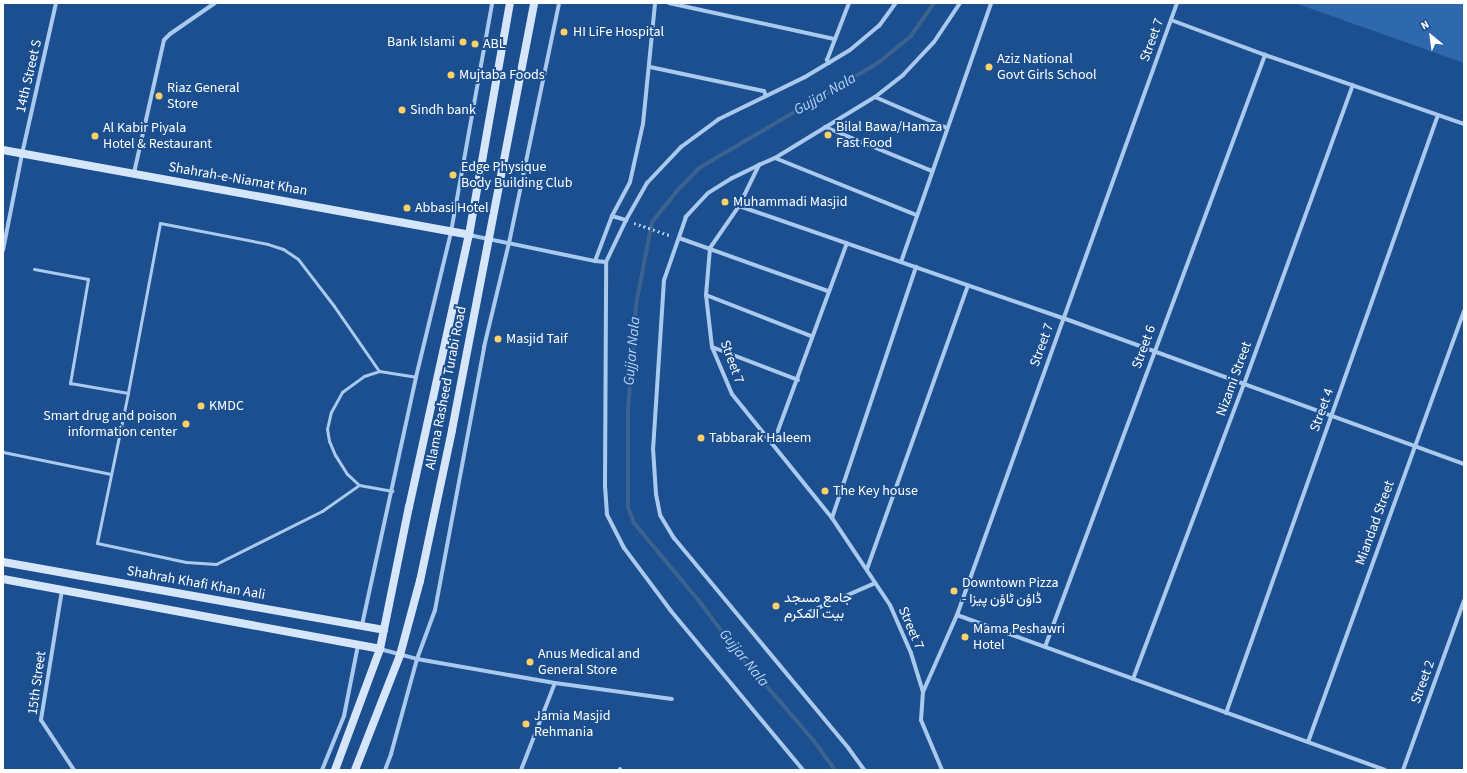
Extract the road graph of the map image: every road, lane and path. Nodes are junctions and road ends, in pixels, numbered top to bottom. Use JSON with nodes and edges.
{"nodes":[{"id":1,"x":56,"y":3,"type":"edge"},
{"id":2,"x":215,"y":3,"type":"edge"},
{"id":3,"x":492,"y":3,"type":"edge"},
{"id":4,"x":510,"y":3,"type":"edge"},
{"id":5,"x":534,"y":3,"type":"edge"},
{"id":6,"x":559,"y":3,"type":"edge"},
{"id":7,"x":655,"y":3,"type":"edge"},
{"id":8,"x":669,"y":3,"type":"edge"},
{"id":9,"x":849,"y":3,"type":"edge"},
{"id":10,"x":896,"y":3,"type":"edge"},
{"id":11,"x":960,"y":3,"type":"edge"},
{"id":12,"x":991,"y":3,"type":"edge"},
{"id":13,"x":1177,"y":3,"type":"edge"},
{"id":14,"x":1171,"y":20,"type":"junction"},
{"id":15,"x":834,"y":39,"type":"junction"},
{"id":16,"x":1265,"y":54,"type":"junction"},
{"id":17,"x":829,"y":63,"type":"junction"},
{"id":18,"x":650,"y":66,"type":"junction"},
{"id":19,"x":1353,"y":85,"type":"junction"},
{"id":20,"x":766,"y":96,"type":"junction"},
{"id":21,"x":875,"y":98,"type":"junction"},
{"id":22,"x":1438,"y":115,"type":"junction"},
{"id":23,"x":1464,"y":124,"type":"edge"},
{"id":24,"x":825,"y":127,"type":"junction"},
{"id":25,"x":948,"y":128,"type":"junction"},
{"id":26,"x":3,"y":150,"type":"edge"},
{"id":27,"x":22,"y":154,"type":"junction"},
{"id":28,"x":775,"y":158,"type":"junction"},
{"id":29,"x":759,"y":165,"type":"junction"},
{"id":30,"x":932,"y":171,"type":"junction"},
{"id":31,"x":134,"y":173,"type":"junction"},
{"id":32,"x":739,"y":206,"type":"junction"},
{"id":33,"x":916,"y":215,"type":"junction"},
{"id":34,"x":612,"y":216,"type":"junction"},
{"id":35,"x":626,"y":220,"type":"junction"},
{"id":36,"x":640,"y":225,"type":"dead end"},
{"id":37,"x":451,"y":232,"type":"junction"},
{"id":38,"x":469,"y":235,"type":"junction"},
{"id":39,"x":674,"y":236,"type":"dead end"},
{"id":40,"x":679,"y":238,"type":"junction"},
{"id":41,"x":489,"y":239,"type":"junction"},
{"id":42,"x":509,"y":243,"type":"junction"},
{"id":43,"x":847,"y":243,"type":"junction"},
{"id":44,"x":710,"y":248,"type":"junction"},
{"id":45,"x":3,"y":250,"type":"edge"},
{"id":46,"x":595,"y":261,"type":"junction"},
{"id":47,"x":606,"y":262,"type":"junction"},
{"id":48,"x":901,"y":262,"type":"junction"},
{"id":49,"x":916,"y":267,"type":"junction"},
{"id":50,"x":34,"y":270,"type":"dead end"},
{"id":51,"x":968,"y":285,"type":"junction"},
{"id":52,"x":828,"y":291,"type":"junction"},
{"id":53,"x":706,"y":295,"type":"junction"},
{"id":54,"x":1464,"y":311,"type":"edge"},
{"id":55,"x":1063,"y":318,"type":"junction"},
{"id":56,"x":811,"y":336,"type":"junction"},
{"id":57,"x":712,"y":347,"type":"junction"},
{"id":58,"x":1154,"y":352,"type":"junction"},
{"id":59,"x":379,"y":371,"type":"junction"},
{"id":60,"x":416,"y":377,"type":"junction"},
{"id":61,"x":798,"y":380,"type":"junction"},
{"id":62,"x":1244,"y":384,"type":"junction"},
{"id":63,"x":128,"y":393,"type":"junction"},
{"id":64,"x":1332,"y":416,"type":"junction"},
{"id":65,"x":774,"y":444,"type":"junction"},
{"id":66,"x":1415,"y":446,"type":"junction"},
{"id":67,"x":3,"y":452,"type":"edge"},
{"id":68,"x":1464,"y":464,"type":"edge"},
{"id":69,"x":111,"y":474,"type":"junction"},
{"id":70,"x":359,"y":485,"type":"junction"},
{"id":71,"x":393,"y":492,"type":"junction"},
{"id":72,"x":832,"y":518,"type":"junction"},
{"id":73,"x":3,"y":562,"type":"edge"},
{"id":74,"x":867,"y":569,"type":"junction"},
{"id":75,"x":3,"y":579,"type":"edge"},
{"id":76,"x":875,"y":583,"type":"junction"},
{"id":77,"x":62,"y":590,"type":"junction"},
{"id":78,"x":1464,"y":601,"type":"edge"},
{"id":79,"x":809,"y":612,"type":"dead end"},
{"id":80,"x":957,"y":615,"type":"junction"},
{"id":81,"x":362,"y":625,"type":"junction"},
{"id":82,"x":384,"y":630,"type":"junction"},
{"id":83,"x":358,"y":645,"type":"junction"},
{"id":84,"x":1044,"y":647,"type":"junction"},
{"id":85,"x":380,"y":649,"type":"junction"},
{"id":86,"x":400,"y":655,"type":"junction"},
{"id":87,"x":417,"y":659,"type":"junction"},
{"id":88,"x":1133,"y":679,"type":"junction"},
{"id":89,"x":555,"y":683,"type":"junction"},
{"id":90,"x":923,"y":692,"type":"junction"},
{"id":91,"x":672,"y":698,"type":"dead end"},
{"id":92,"x":1226,"y":712,"type":"junction"},
{"id":93,"x":1308,"y":742,"type":"junction"},
{"id":94,"x":74,"y":770,"type":"edge"},
{"id":95,"x":322,"y":770,"type":"edge"},
{"id":96,"x":335,"y":770,"type":"edge"},
{"id":97,"x":355,"y":770,"type":"edge"},
{"id":98,"x":385,"y":770,"type":"edge"},
{"id":99,"x":521,"y":770,"type":"edge"},
{"id":100,"x":803,"y":770,"type":"edge"},
{"id":101,"x":864,"y":770,"type":"edge"},
{"id":102,"x":942,"y":770,"type":"edge"},
{"id":103,"x":1385,"y":770,"type":"edge"},
{"id":104,"x":1403,"y":770,"type":"edge"}],
"edges":[{"from":1,"to":27,"type":"street","name":"14th Street S"},
{"from":2,"to":31,"type":"street"},
{"from":3,"to":37,"type":"street"},
{"from":4,"to":38,"type":"main road","name":"Allama Rasheed Turabi Road"},
{"from":5,"to":41,"type":"main road","name":"Allama Rasheed Turabi Road"},
{"from":6,"to":42,"type":"street"},
{"from":7,"to":18,"type":"street"},
{"from":8,"to":15,"type":"street"},
{"from":9,"to":15,"type":"street"},
{"from":10,"to":17,"type":"street"},
{"from":11,"to":21,"type":"street"},
{"from":12,"to":25,"type":"street"},
{"from":13,"to":14,"type":"street","name":"Street 7"},
{"from":14,"to":16,"type":"street"},
{"from":14,"to":55,"type":"street","name":"Street 7"},
{"from":15,"to":17,"type":"street"},
{"from":16,"to":19,"type":"street"},
{"from":16,"to":58,"type":"street","name":"Street 6"},
{"from":17,"to":20,"type":"street"},
{"from":18,"to":20,"type":"street"},
{"from":18,"to":34,"type":"street"},
{"from":19,"to":22,"type":"street"},
{"from":19,"to":62,"type":"street","name":"Nizami Street"},
{"from":20,"to":35,"type":"street"},
{"from":21,"to":24,"type":"street"},
{"from":21,"to":25,"type":"street"},
{"from":22,"to":23,"type":"street"},
{"from":22,"to":64,"type":"street","name":"Street 4"},
{"from":24,"to":28,"type":"street"},
{"from":24,"to":30,"type":"street"},
{"from":25,"to":30,"type":"street"},
{"from":26,"to":27,"type":"main road","name":"Shahrah-e-Niamat Khan"},
{"from":27,"to":31,"type":"main road","name":"Shahrah-e-Niamat Khan"},
{"from":27,"to":45,"type":"street","name":"14th Street S"},
{"from":28,"to":29,"type":"street"},
{"from":28,"to":33,"type":"street"},
{"from":29,"to":32,"type":"street","name":"Street 7"},
{"from":29,"to":40,"type":"street"},
{"from":30,"to":33,"type":"street"},
{"from":31,"to":37,"type":"main road","name":"Shahrah-e-Niamat Khan"},
{"from":32,"to":43,"type":"street"},
{"from":32,"to":44,"type":"street","name":"Street 7"},
{"from":33,"to":48,"type":"street"},
{"from":34,"to":35,"type":"street"},
{"from":34,"to":46,"type":"street"},
{"from":35,"to":47,"type":"street"},
{"from":36,"to":39,"type":"path"},
{"from":37,"to":38,"type":"main road","name":"Shahrah-e-Niamat Khan"},
{"from":37,"to":60,"type":"street"},
{"from":38,"to":41,"type":"street"},
{"from":38,"to":82,"type":"main road","name":"Allama Rasheed Turabi Road"},
{"from":40,"to":44,"type":"street"},
{"from":40,"to":101,"type":"street"},
{"from":41,"to":42,"type":"street"},
{"from":41,"to":86,"type":"main road","name":"Allama Rasheed Turabi Road"},
{"from":42,"to":46,"type":"street"},
{"from":42,"to":87,"type":"street"},
{"from":43,"to":48,"type":"street"},
{"from":43,"to":52,"type":"street"},
{"from":44,"to":52,"type":"street"},
{"from":44,"to":53,"type":"street","name":"Street 7"},
{"from":46,"to":47,"type":"street"},
{"from":47,"to":100,"type":"street"},
{"from":48,"to":49,"type":"street"},
{"from":49,"to":51,"type":"street"},
{"from":49,"to":72,"type":"street"},
{"from":50,"to":63,"type":"lane"},
{"from":51,"to":55,"type":"street"},
{"from":51,"to":74,"type":"street"},
{"from":52,"to":56,"type":"street"},
{"from":53,"to":56,"type":"street"},
{"from":53,"to":57,"type":"street","name":"Street 7"},
{"from":54,"to":66,"type":"street","name":"Miandad Street"},
{"from":55,"to":58,"type":"street"},
{"from":55,"to":80,"type":"street","name":"Street 7"},
{"from":56,"to":61,"type":"street"},
{"from":57,"to":61,"type":"street"},
{"from":57,"to":65,"type":"street","name":"Street 7"},
{"from":58,"to":62,"type":"street"},
{"from":58,"to":84,"type":"street","name":"Street 6"},
{"from":59,"to":60,"type":"lane"},
{"from":59,"to":63,"type":"lane"},
{"from":59,"to":70,"type":"lane"},
{"from":60,"to":71,"type":"street"},
{"from":61,"to":65,"type":"street"},
{"from":62,"to":64,"type":"street"},
{"from":62,"to":88,"type":"street","name":"Nizami Street"},
{"from":63,"to":69,"type":"lane"},
{"from":64,"to":66,"type":"street"},
{"from":64,"to":92,"type":"street","name":"Street 4"},
{"from":65,"to":72,"type":"street","name":"Street 7"},
{"from":66,"to":68,"type":"street"},
{"from":66,"to":93,"type":"street","name":"Miandad Street"},
{"from":67,"to":69,"type":"lane"},
{"from":69,"to":70,"type":"lane"},
{"from":70,"to":71,"type":"lane"},
{"from":71,"to":81,"type":"street"},
{"from":72,"to":74,"type":"street","name":"Street 7"},
{"from":73,"to":81,"type":"main road","name":"Shahrah Khafi Khan Aali"},
{"from":74,"to":76,"type":"street","name":"Street 7"},
{"from":75,"to":77,"type":"main road"},
{"from":76,"to":79,"type":"street"},
{"from":76,"to":90,"type":"street","name":"Street 7"},
{"from":77,"to":83,"type":"main road"},
{"from":77,"to":94,"type":"street","name":"15th Street"},
{"from":78,"to":104,"type":"street","name":"Street 2"},
{"from":80,"to":84,"type":"street"},
{"from":80,"to":90,"type":"street","name":"Street 7"},
{"from":81,"to":82,"type":"main road","name":"Shahrah Khafi Khan Aali"},
{"from":82,"to":85,"type":"main road","name":"Allama Rasheed Turabi Road"},
{"from":83,"to":85,"type":"main road"},
{"from":83,"to":95,"type":"street"},
{"from":84,"to":88,"type":"street"},
{"from":85,"to":86,"type":"street"},
{"from":85,"to":96,"type":"main road","name":"Allama Rasheed Turabi Road"},
{"from":86,"to":87,"type":"street"},
{"from":86,"to":97,"type":"main road","name":"Allama Rasheed Turabi Road"},
{"from":87,"to":89,"type":"street"},
{"from":87,"to":98,"type":"street"},
{"from":88,"to":92,"type":"street"},
{"from":89,"to":91,"type":"street"},
{"from":89,"to":99,"type":"street"},
{"from":90,"to":102,"type":"street","name":"Street 7"},
{"from":92,"to":93,"type":"street"},
{"from":93,"to":103,"type":"street"}]}
